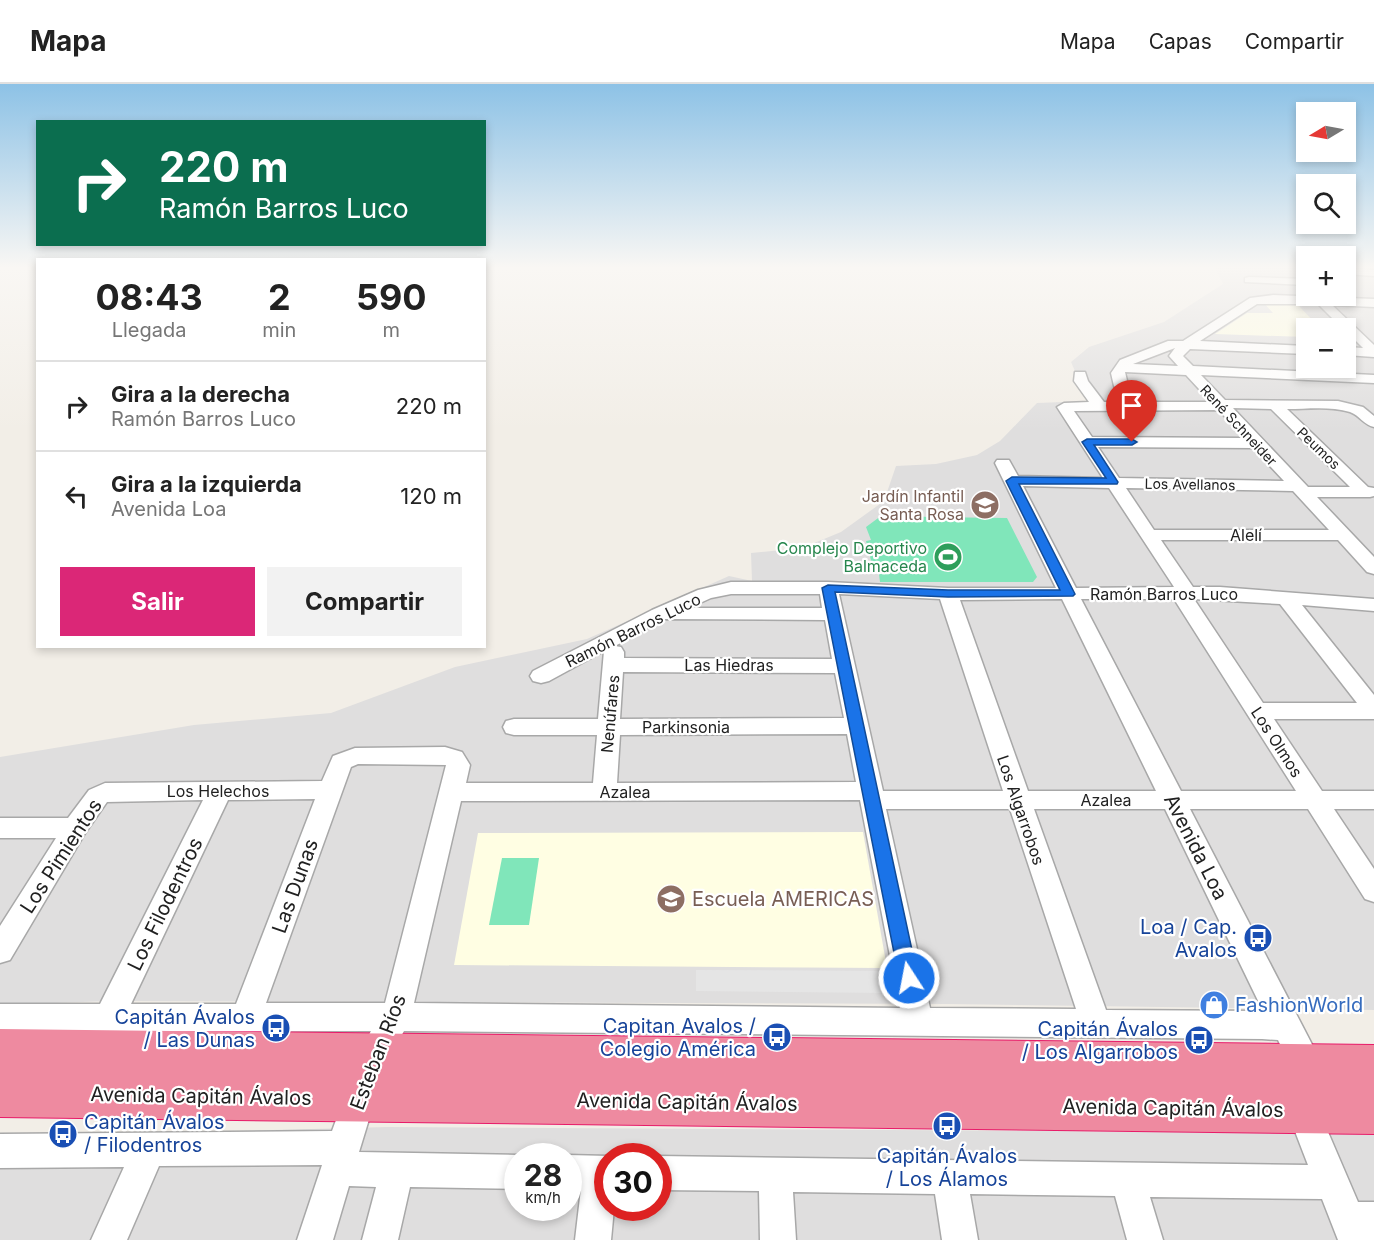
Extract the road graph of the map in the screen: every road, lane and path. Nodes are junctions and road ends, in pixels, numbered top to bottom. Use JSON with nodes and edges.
{"nodes":[{"id":1,"x":1222,"y":322,"type":"edge"},
{"id":2,"x":1345,"y":322,"type":"edge"},
{"id":3,"x":1369,"y":343,"type":"edge"},
{"id":4,"x":1187,"y":344,"type":"junction"},
{"id":5,"x":1296,"y":349,"type":"edge"},
{"id":6,"x":1356,"y":352,"type":"edge"},
{"id":7,"x":1374,"y":353,"type":"edge"},
{"id":8,"x":1122,"y":368,"type":"junction"},
{"id":9,"x":1188,"y":371,"type":"junction"},
{"id":10,"x":1080,"y":375,"type":"dead end"},
{"id":11,"x":1374,"y":379,"type":"edge"},
{"id":12,"x":1274,"y":404,"type":"junction"},
{"id":13,"x":1221,"y":405,"type":"junction"},
{"id":14,"x":1100,"y":407,"type":"junction"},
{"id":15,"x":1140,"y":407,"type":"junction"},
{"id":16,"x":1371,"y":418,"type":"edge"},
{"id":17,"x":1087,"y":442,"type":"junction"},
{"id":18,"x":1256,"y":443,"type":"junction"},
{"id":19,"x":1007,"y":472,"type":"joint"},
{"id":20,"x":1113,"y":482,"type":"junction"},
{"id":21,"x":1299,"y":489,"type":"junction"},
{"id":22,"x":1369,"y":492,"type":"edge"},
{"id":23,"x":1149,"y":535,"type":"junction"},
{"id":24,"x":1346,"y":539,"type":"junction"},
{"id":25,"x":1374,"y":542,"type":"edge"},
{"id":26,"x":1374,"y":568,"type":"edge"},
{"id":27,"x":828,"y":588,"type":"junction"},
{"id":28,"x":1183,"y":593,"type":"junction"},
{"id":29,"x":948,"y":594,"type":"junction"},
{"id":30,"x":1069,"y":594,"type":"junction"},
{"id":31,"x":1286,"y":598,"type":"junction"},
{"id":32,"x":1374,"y":605,"type":"edge"},
{"id":33,"x":659,"y":614,"type":"junction"},
{"id":34,"x":832,"y":614,"type":"junction"},
{"id":35,"x":613,"y":636,"type":"junction"},
{"id":36,"x":614,"y":665,"type":"junction"},
{"id":37,"x":844,"y":666,"type":"junction"},
{"id":38,"x":541,"y":676,"type":"dead end"},
{"id":39,"x":1374,"y":710,"type":"edge"},
{"id":40,"x":1256,"y":711,"type":"junction"},
{"id":41,"x":857,"y":726,"type":"junction"},
{"id":42,"x":514,"y":727,"type":"dead end"},
{"id":43,"x":608,"y":727,"type":"junction"},
{"id":44,"x":347,"y":758,"type":"joint"},
{"id":45,"x":331,"y":790,"type":"junction"},
{"id":46,"x":220,"y":791,"type":"junction"},
{"id":47,"x":105,"y":792,"type":"joint"},
{"id":48,"x":451,"y":792,"type":"junction"},
{"id":49,"x":604,"y":792,"type":"junction"},
{"id":50,"x":872,"y":796,"type":"junction"},
{"id":51,"x":1017,"y":800,"type":"junction"},
{"id":52,"x":1172,"y":800,"type":"junction"},
{"id":53,"x":1314,"y":800,"type":"junction"},
{"id":54,"x":1374,"y":800,"type":"edge"},
{"id":55,"x":0,"y":828,"type":"edge"},
{"id":56,"x":75,"y":828,"type":"junction"},
{"id":57,"x":1374,"y":891,"type":"edge"},
{"id":58,"x":0,"y":951,"type":"edge"},
{"id":59,"x":109,"y":1017,"type":"junction"},
{"id":60,"x":246,"y":1017,"type":"junction"},
{"id":61,"x":396,"y":1017,"type":"junction"},
{"id":62,"x":0,"y":1018,"type":"edge"},
{"id":63,"x":918,"y":1023,"type":"junction"},
{"id":64,"x":1096,"y":1025,"type":"junction"},
{"id":65,"x":1287,"y":1027,"type":"junction"},
{"id":66,"x":0,"y":1051,"type":"edge"},
{"id":67,"x":1374,"y":1068,"type":"edge"},
{"id":68,"x":366,"y":1077,"type":"junction"},
{"id":69,"x":1304,"y":1088,"type":"junction"},
{"id":70,"x":0,"y":1093,"type":"edge"},
{"id":71,"x":1374,"y":1110,"type":"edge"},
{"id":72,"x":149,"y":1150,"type":"junction"},
{"id":73,"x":0,"y":1151,"type":"edge"},
{"id":74,"x":341,"y":1158,"type":"junction"},
{"id":75,"x":397,"y":1171,"type":"junction"},
{"id":76,"x":504,"y":1172,"type":"edge"},
{"id":77,"x":592,"y":1172,"type":"edge"},
{"id":78,"x":672,"y":1173,"type":"edge"},
{"id":79,"x":776,"y":1175,"type":"junction"},
{"id":80,"x":950,"y":1177,"type":"junction"},
{"id":81,"x":1127,"y":1179,"type":"junction"},
{"id":82,"x":1332,"y":1182,"type":"junction"},
{"id":83,"x":1360,"y":1227,"type":"edge"},
{"id":84,"x":109,"y":1240,"type":"edge"},
{"id":85,"x":315,"y":1240,"type":"edge"},
{"id":86,"x":380,"y":1240,"type":"edge"},
{"id":87,"x":593,"y":1240,"type":"edge"},
{"id":88,"x":778,"y":1240,"type":"edge"},
{"id":89,"x":960,"y":1240,"type":"edge"},
{"id":90,"x":1145,"y":1240,"type":"edge"}],
"edges":[{"from":1,"to":4,"type":"street"},
{"from":2,"to":3,"type":"street"},
{"from":3,"to":7,"type":"street"},
{"from":4,"to":5,"type":"street"},
{"from":4,"to":8,"type":"street"},
{"from":4,"to":9,"type":"street","name":"René Schneider"},
{"from":6,"to":7,"type":"street"},
{"from":8,"to":9,"type":"street"},
{"from":8,"to":15,"type":"street"},
{"from":9,"to":11,"type":"street"},
{"from":9,"to":13,"type":"street","name":"René Schneider"},
{"from":10,"to":14,"type":"street"},
{"from":12,"to":13,"type":"street"},
{"from":12,"to":16,"type":"street"},
{"from":12,"to":22,"type":"street","name":"Peumos"},
{"from":13,"to":15,"type":"street"},
{"from":13,"to":18,"type":"street","name":"René Schneider"},
{"from":14,"to":15,"type":"street"},
{"from":14,"to":17,"type":"street","name":"Los Olmos"},
{"from":17,"to":18,"type":"street"},
{"from":17,"to":20,"type":"street","name":"Los Olmos"},
{"from":18,"to":21,"type":"street","name":"René Schneider"},
{"from":19,"to":20,"type":"street","name":"Los Avellanos"},
{"from":19,"to":30,"type":"street","name":"Avenida Loa"},
{"from":20,"to":21,"type":"street","name":"Los Avellanos"},
{"from":20,"to":23,"type":"street","name":"Los Olmos"},
{"from":21,"to":22,"type":"street","name":"Los Avellanos"},
{"from":21,"to":24,"type":"street","name":"René Schneider"},
{"from":23,"to":24,"type":"street","name":"Alelí"},
{"from":23,"to":28,"type":"street","name":"Los Olmos"},
{"from":24,"to":25,"type":"street","name":"Alelí"},
{"from":24,"to":26,"type":"street","name":"René Schneider"},
{"from":27,"to":29,"type":"street","name":"Ramón Barros Luco"},
{"from":27,"to":33,"type":"street","name":"Ramón Barros Luco"},
{"from":27,"to":34,"type":"street"},
{"from":28,"to":30,"type":"street","name":"Ramón Barros Luco"},
{"from":28,"to":31,"type":"street","name":"Ramón Barros Luco"},
{"from":28,"to":40,"type":"street","name":"Los Olmos"},
{"from":29,"to":30,"type":"street","name":"Ramón Barros Luco"},
{"from":29,"to":51,"type":"street","name":"Los Algarrobos"},
{"from":30,"to":52,"type":"street","name":"Avenida Loa"},
{"from":31,"to":32,"type":"street","name":"Ramón Barros Luco"},
{"from":31,"to":39,"type":"street"},
{"from":33,"to":34,"type":"street"},
{"from":33,"to":35,"type":"street","name":"Ramón Barros Luco"},
{"from":34,"to":37,"type":"street"},
{"from":35,"to":36,"type":"street","name":"Nenúfares"},
{"from":35,"to":38,"type":"street","name":"Ramón Barros Luco"},
{"from":36,"to":37,"type":"street","name":"Las Hiedras"},
{"from":36,"to":43,"type":"street","name":"Nenúfares"},
{"from":37,"to":41,"type":"street"},
{"from":39,"to":40,"type":"street"},
{"from":40,"to":53,"type":"street","name":"Los Olmos"},
{"from":41,"to":43,"type":"street","name":"Parkinsonia"},
{"from":41,"to":50,"type":"street"},
{"from":42,"to":43,"type":"street","name":"Parkinsonia"},
{"from":43,"to":49,"type":"street","name":"Nenúfares"},
{"from":44,"to":45,"type":"street","name":"Las Dunas"},
{"from":44,"to":48,"type":"street","name":"Esteban Ríos"},
{"from":45,"to":46,"type":"street","name":"Los Helechos"},
{"from":45,"to":60,"type":"street","name":"Las Dunas"},
{"from":46,"to":47,"type":"street","name":"Los Helechos"},
{"from":46,"to":59,"type":"street","name":"Los Filodentros"},
{"from":47,"to":56,"type":"street","name":"Los Pimientos"},
{"from":48,"to":49,"type":"street","name":"Azalea"},
{"from":48,"to":61,"type":"street","name":"Esteban Ríos"},
{"from":49,"to":50,"type":"street","name":"Azalea"},
{"from":50,"to":51,"type":"street","name":"Azalea"},
{"from":50,"to":63,"type":"street"},
{"from":51,"to":52,"type":"street","name":"Azalea"},
{"from":51,"to":64,"type":"street","name":"Los Algarrobos"},
{"from":52,"to":53,"type":"street","name":"Azalea"},
{"from":52,"to":65,"type":"street","name":"Avenida Loa"},
{"from":53,"to":54,"type":"street","name":"Azalea"},
{"from":53,"to":57,"type":"street","name":"Los Olmos"},
{"from":55,"to":56,"type":"street"},
{"from":56,"to":58,"type":"street","name":"Los Pimientos"},
{"from":59,"to":60,"type":"street"},
{"from":59,"to":62,"type":"street"},
{"from":60,"to":61,"type":"street"},
{"from":61,"to":63,"type":"street"},
{"from":61,"to":68,"type":"street","name":"Esteban Ríos"},
{"from":63,"to":64,"type":"street"},
{"from":64,"to":65,"type":"street"},
{"from":65,"to":69,"type":"street","name":"Avenida Loa"},
{"from":66,"to":68,"type":"highway","name":"Avenida Capitán Ávalos"},
{"from":67,"to":69,"type":"highway","name":"Avenida Capitán Ávalos"},
{"from":68,"to":69,"type":"highway","name":"Avenida Capitán Ávalos"},
{"from":68,"to":70,"type":"highway","name":"Avenida Capitán Ávalos"},
{"from":68,"to":74,"type":"street","name":"Esteban Ríos"},
{"from":69,"to":71,"type":"highway","name":"Avenida Capitán Ávalos"},
{"from":69,"to":82,"type":"street","name":"Avenida Loa"},
{"from":72,"to":73,"type":"street"},
{"from":72,"to":74,"type":"street"},
{"from":72,"to":84,"type":"street"},
{"from":74,"to":75,"type":"street"},
{"from":74,"to":85,"type":"street","name":"Esteban Ríos"},
{"from":75,"to":76,"type":"street"},
{"from":75,"to":86,"type":"street"},
{"from":77,"to":87,"type":"street"},
{"from":78,"to":79,"type":"street"},
{"from":79,"to":80,"type":"street"},
{"from":79,"to":88,"type":"street"},
{"from":80,"to":81,"type":"street"},
{"from":80,"to":89,"type":"street"},
{"from":81,"to":82,"type":"street"},
{"from":81,"to":90,"type":"street"},
{"from":82,"to":83,"type":"street","name":"Avenida Loa"}]}
